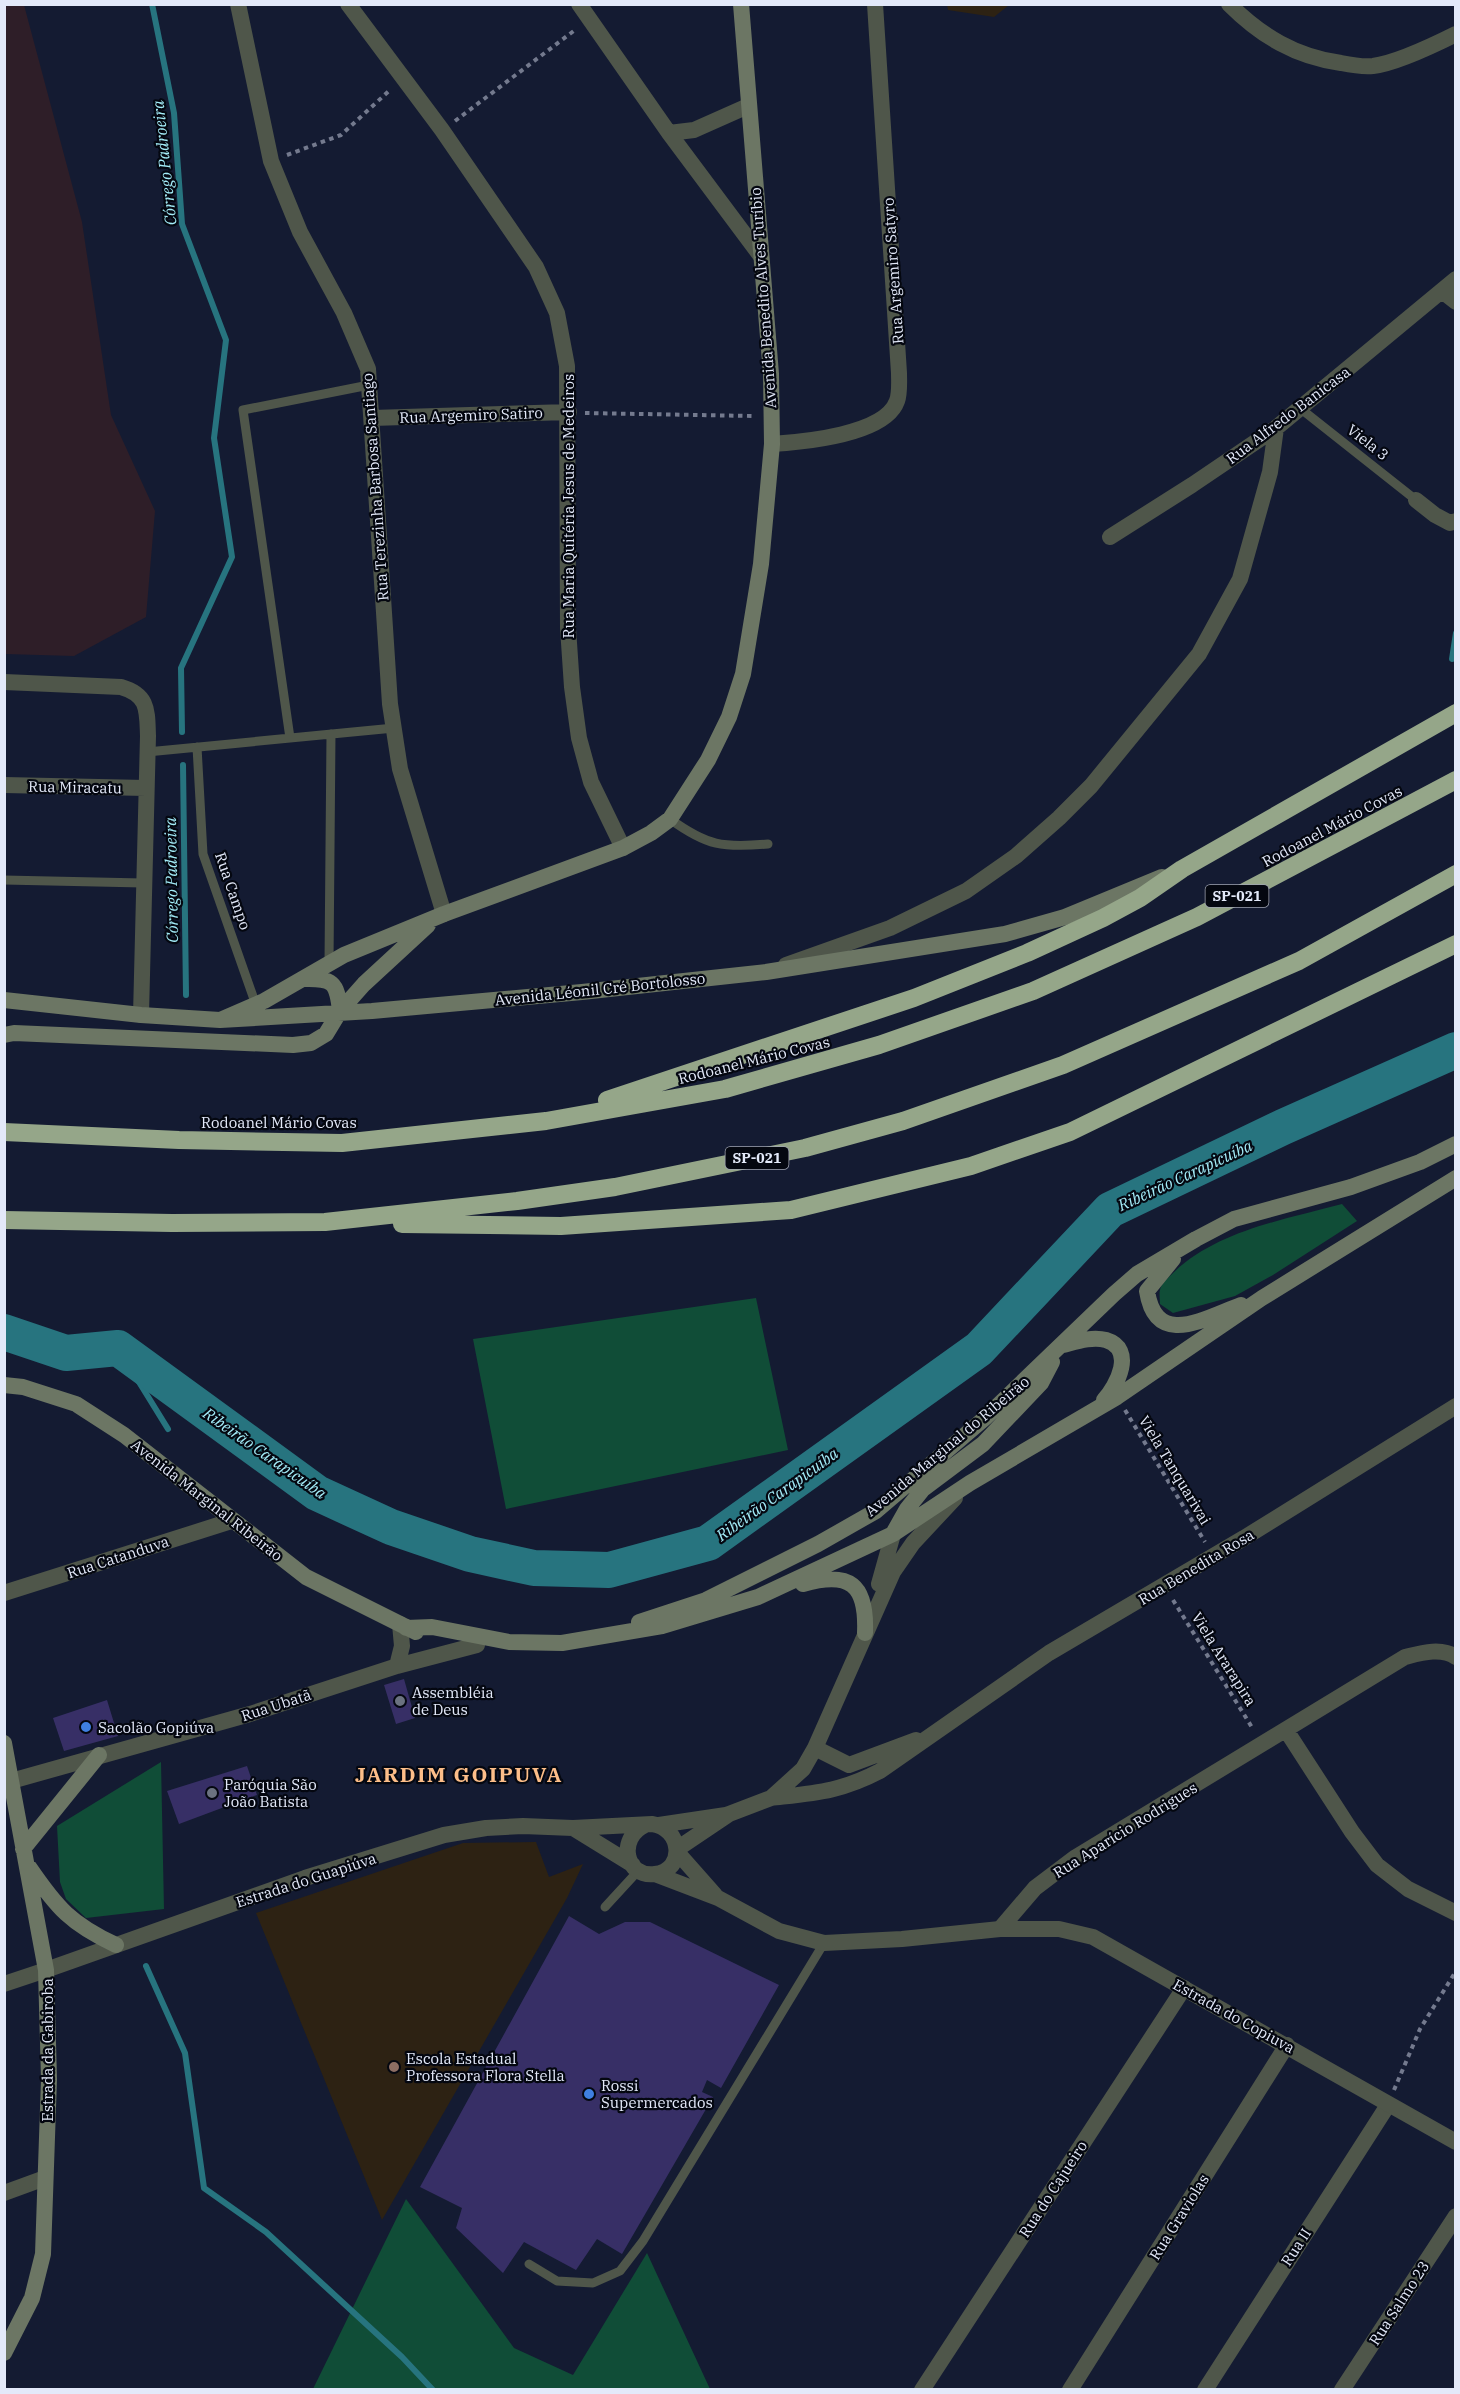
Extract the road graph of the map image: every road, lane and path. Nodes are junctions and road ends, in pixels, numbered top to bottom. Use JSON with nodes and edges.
{"nodes":[{"id":1,"x":238,"y":4,"type":"edge"},
{"id":2,"x":348,"y":4,"type":"edge"},
{"id":3,"x":579,"y":4,"type":"edge"},
{"id":4,"x":741,"y":4,"type":"edge"},
{"id":5,"x":875,"y":4,"type":"edge"},
{"id":6,"x":1229,"y":4,"type":"edge"},
{"id":7,"x":589,"y":19,"type":"junction"},
{"id":8,"x":1455,"y":34,"type":"edge"},
{"id":9,"x":402,"y":80,"type":"junction"},
{"id":10,"x":748,"y":106,"type":"junction"},
{"id":11,"x":442,"y":130,"type":"junction"},
{"id":12,"x":669,"y":133,"type":"junction"},
{"id":13,"x":271,"y":161,"type":"junction"},
{"id":14,"x":760,"y":255,"type":"junction"},
{"id":15,"x":1455,"y":279,"type":"edge"},
{"id":16,"x":1442,"y":291,"type":"junction"},
{"id":17,"x":1455,"y":302,"type":"edge"},
{"id":18,"x":369,"y":385,"type":"junction"},
{"id":19,"x":1301,"y":409,"type":"junction"},
{"id":20,"x":569,"y":412,"type":"junction"},
{"id":21,"x":772,"y":416,"type":"junction"},
{"id":22,"x":372,"y":418,"type":"junction"},
{"id":23,"x":1276,"y":428,"type":"junction"},
{"id":24,"x":772,"y":444,"type":"junction"},
{"id":25,"x":1416,"y":500,"type":"joint"},
{"id":26,"x":1455,"y":521,"type":"edge"},
{"id":27,"x":1110,"y":537,"type":"dead end"},
{"id":28,"x":4,"y":682,"type":"edge"},
{"id":29,"x":1455,"y":713,"type":"edge"},
{"id":30,"x":394,"y":728,"type":"junction"},
{"id":31,"x":331,"y":734,"type":"junction"},
{"id":32,"x":290,"y":738,"type":"junction"},
{"id":33,"x":197,"y":747,"type":"junction"},
{"id":34,"x":147,"y":752,"type":"junction"},
{"id":35,"x":1455,"y":780,"type":"edge"},
{"id":36,"x":4,"y":785,"type":"edge"},
{"id":37,"x":146,"y":788,"type":"junction"},
{"id":38,"x":670,"y":819,"type":"junction"},
{"id":39,"x":768,"y":844,"type":"dead end"},
{"id":40,"x":623,"y":848,"type":"junction"},
{"id":41,"x":1182,"y":869,"type":"junction"},
{"id":42,"x":1455,"y":874,"type":"edge"},
{"id":43,"x":4,"y":880,"type":"edge"},
{"id":44,"x":143,"y":883,"type":"junction"},
{"id":45,"x":440,"y":917,"type":"junction"},
{"id":46,"x":1455,"y":944,"type":"edge"},
{"id":47,"x":329,"y":963,"type":"junction"},
{"id":48,"x":766,"y":972,"type":"junction"},
{"id":49,"x":302,"y":979,"type":"junction"},
{"id":50,"x":4,"y":1000,"type":"edge"},
{"id":51,"x":41,"y":1004,"type":"junction"},
{"id":52,"x":256,"y":1005,"type":"junction"},
{"id":53,"x":4,"y":1011,"type":"edge"},
{"id":54,"x":340,"y":1011,"type":"junction"},
{"id":55,"x":141,"y":1015,"type":"junction"},
{"id":56,"x":220,"y":1020,"type":"junction"},
{"id":57,"x":4,"y":1035,"type":"edge"},
{"id":58,"x":546,"y":1120,"type":"junction"},
{"id":59,"x":4,"y":1132,"type":"edge"},
{"id":60,"x":1455,"y":1144,"type":"edge"},
{"id":61,"x":1455,"y":1178,"type":"edge"},
{"id":62,"x":4,"y":1220,"type":"edge"},
{"id":63,"x":325,"y":1222,"type":"junction"},
{"id":64,"x":1196,"y":1239,"type":"junction"},
{"id":65,"x":1262,"y":1298,"type":"junction"},
{"id":66,"x":1060,"y":1348,"type":"junction"},
{"id":67,"x":4,"y":1385,"type":"edge"},
{"id":68,"x":1117,"y":1397,"type":"junction"},
{"id":69,"x":1455,"y":1406,"type":"edge"},
{"id":70,"x":1095,"y":1410,"type":"junction"},
{"id":71,"x":970,"y":1483,"type":"junction"},
{"id":72,"x":231,"y":1521,"type":"junction"},
{"id":73,"x":893,"y":1534,"type":"junction"},
{"id":74,"x":1214,"y":1556,"type":"junction"},
{"id":75,"x":1165,"y":1587,"type":"junction"},
{"id":76,"x":4,"y":1593,"type":"edge"},
{"id":77,"x":758,"y":1597,"type":"junction"},
{"id":78,"x":403,"y":1626,"type":"junction"},
{"id":79,"x":866,"y":1631,"type":"junction"},
{"id":80,"x":592,"y":1637,"type":"junction"},
{"id":81,"x":509,"y":1642,"type":"junction"},
{"id":82,"x":477,"y":1645,"type":"junction"},
{"id":83,"x":1455,"y":1657,"type":"edge"},
{"id":84,"x":398,"y":1666,"type":"junction"},
{"id":85,"x":1286,"y":1730,"type":"junction"},
{"id":86,"x":939,"y":1731,"type":"junction"},
{"id":87,"x":4,"y":1743,"type":"edge"},
{"id":88,"x":1263,"y":1744,"type":"junction"},
{"id":89,"x":815,"y":1748,"type":"junction"},
{"id":90,"x":99,"y":1755,"type":"junction"},
{"id":91,"x":8,"y":1782,"type":"edge"},
{"id":92,"x":771,"y":1798,"type":"junction"},
{"id":93,"x":729,"y":1814,"type":"junction"},
{"id":94,"x":652,"y":1825,"type":"junction"},
{"id":95,"x":573,"y":1828,"type":"junction"},
{"id":96,"x":677,"y":1850,"type":"junction"},
{"id":97,"x":24,"y":1856,"type":"junction"},
{"id":98,"x":642,"y":1870,"type":"junction"},
{"id":99,"x":717,"y":1898,"type":"junction"},
{"id":100,"x":605,"y":1907,"type":"dead end"},
{"id":101,"x":1455,"y":1913,"type":"edge"},
{"id":102,"x":1000,"y":1929,"type":"junction"},
{"id":103,"x":824,"y":1943,"type":"junction"},
{"id":104,"x":116,"y":1945,"type":"junction"},
{"id":105,"x":46,"y":1970,"type":"junction"},
{"id":106,"x":1455,"y":1971,"type":"edge"},
{"id":107,"x":4,"y":1984,"type":"edge"},
{"id":108,"x":1184,"y":1988,"type":"junction"},
{"id":109,"x":1287,"y":2046,"type":"junction"},
{"id":110,"x":1388,"y":2105,"type":"junction"},
{"id":111,"x":1455,"y":2142,"type":"edge"},
{"id":112,"x":45,"y":2178,"type":"junction"},
{"id":113,"x":4,"y":2193,"type":"edge"},
{"id":114,"x":1455,"y":2216,"type":"edge"},
{"id":115,"x":529,"y":2264,"type":"dead end"},
{"id":116,"x":4,"y":2353,"type":"edge"},
{"id":117,"x":922,"y":2390,"type":"edge"},
{"id":118,"x":1070,"y":2390,"type":"edge"},
{"id":119,"x":1205,"y":2390,"type":"edge"},
{"id":120,"x":1342,"y":2390,"type":"edge"}],
"edges":[{"from":1,"to":13,"type":"street","name":"Rua Terezinha Barbosa Santiago"},
{"from":2,"to":9,"type":"street","name":"Rua Maria Quitéria Jesus de Medeiros"},
{"from":3,"to":7,"type":"street"},
{"from":4,"to":10,"type":"main road","name":"Avenida Benedito Alves Turíbio"},
{"from":5,"to":24,"type":"street","name":"Rua Argemiro Satyro"},
{"from":6,"to":8,"type":"street"},
{"from":7,"to":11,"type":"path"},
{"from":7,"to":12,"type":"street"},
{"from":9,"to":11,"type":"street","name":"Rua Maria Quitéria Jesus de Medeiros"},
{"from":9,"to":13,"type":"path"},
{"from":10,"to":12,"type":"street"},
{"from":10,"to":14,"type":"main road","name":"Avenida Benedito Alves Turíbio"},
{"from":11,"to":20,"type":"street","name":"Rua Maria Quitéria Jesus de Medeiros"},
{"from":12,"to":14,"type":"street"},
{"from":13,"to":18,"type":"street","name":"Rua Terezinha Barbosa Santiago"},
{"from":14,"to":21,"type":"main road","name":"Avenida Benedito Alves Turíbio"},
{"from":15,"to":16,"type":"street","name":"Rua Alfredo Banicasa"},
{"from":16,"to":17,"type":"street"},
{"from":16,"to":19,"type":"street","name":"Rua Alfredo Banicasa"},
{"from":18,"to":22,"type":"street","name":"Rua Terezinha Barbosa Santiago"},
{"from":18,"to":32,"type":"lane"},
{"from":19,"to":23,"type":"street","name":"Rua Alfredo Banicasa"},
{"from":19,"to":25,"type":"lane","name":"Viela 3"},
{"from":20,"to":21,"type":"path"},
{"from":20,"to":22,"type":"street","name":"Rua Argemiro Satiro"},
{"from":20,"to":40,"type":"street","name":"Rua Maria Quitéria Jesus de Medeiros"},
{"from":21,"to":24,"type":"main road","name":"Avenida Benedito Alves Turíbio"},
{"from":22,"to":30,"type":"street","name":"Rua Terezinha Barbosa Santiago"},
{"from":23,"to":27,"type":"street","name":"Rua Alfredo Banicasa"},
{"from":23,"to":48,"type":"street"},
{"from":24,"to":38,"type":"main road","name":"Avenida Benedito Alves Turíbio"},
{"from":25,"to":26,"type":"street"},
{"from":28,"to":34,"type":"street"},
{"from":29,"to":41,"type":"highway"},
{"from":30,"to":31,"type":"lane"},
{"from":30,"to":45,"type":"street","name":"Rua Terezinha Barbosa Santiago"},
{"from":31,"to":32,"type":"lane"},
{"from":31,"to":47,"type":"lane"},
{"from":32,"to":33,"type":"lane"},
{"from":33,"to":34,"type":"lane"},
{"from":33,"to":52,"type":"lane","name":"Rua Campo"},
{"from":34,"to":37,"type":"street"},
{"from":35,"to":58,"type":"highway","name":"Rodoanel Mário Covas","number":"SP-021"},
{"from":36,"to":37,"type":"street","name":"Rua Miracatu"},
{"from":37,"to":44,"type":"street"},
{"from":38,"to":39,"type":"lane"},
{"from":38,"to":40,"type":"main road","name":"Avenida Benedito Alves Turíbio"},
{"from":40,"to":45,"type":"main road","name":"Avenida Benedito Alves Turíbio"},
{"from":41,"to":48,"type":"main road","name":"Avenida Léonil Cré Bortolosso"},
{"from":41,"to":58,"type":"highway"},
{"from":42,"to":63,"type":"highway","number":"SP-021"},
{"from":43,"to":44,"type":"lane"},
{"from":44,"to":55,"type":"street"},
{"from":45,"to":47,"type":"main road","name":"Avenida Benedito Alves Turíbio"},
{"from":45,"to":54,"type":"main road","name":"Avenida Benedito Alves Turíbio"},
{"from":46,"to":63,"type":"highway"},
{"from":47,"to":49,"type":"main road","name":"Avenida Benedito Alves Turíbio"},
{"from":48,"to":54,"type":"main road","name":"Avenida Léonil Cré Bortolosso"},
{"from":49,"to":52,"type":"main road","name":"Avenida Benedito Alves Turíbio"},
{"from":49,"to":54,"type":"main road"},
{"from":50,"to":51,"type":"main road","name":"Avenida Léonil Cré Bortolosso"},
{"from":51,"to":53,"type":"main road"},
{"from":51,"to":55,"type":"main road","name":"Avenida Léonil Cré Bortolosso"},
{"from":52,"to":56,"type":"main road","name":"Avenida Benedito Alves Turíbio"},
{"from":54,"to":56,"type":"main road","name":"Avenida Léonil Cré Bortolosso"},
{"from":54,"to":57,"type":"main road","name":"Avenida Benedito Alves Turíbio"},
{"from":55,"to":56,"type":"main road","name":"Avenida Léonil Cré Bortolosso"},
{"from":58,"to":59,"type":"highway","name":"Rodoanel Mário Covas","number":"SP-021"},
{"from":60,"to":64,"type":"main road","name":"Avenida Marginal do Ribeirão"},
{"from":61,"to":65,"type":"main road","name":"Avenida Marginal do Ribeirão"},
{"from":62,"to":63,"type":"highway","number":"SP-021"},
{"from":64,"to":65,"type":"main road","name":"Avenida Marginal do Ribeirão"},
{"from":64,"to":66,"type":"main road","name":"Avenida Marginal do Ribeirão"},
{"from":65,"to":68,"type":"main road","name":"Avenida Marginal do Ribeirão"},
{"from":66,"to":70,"type":"main road","name":"Avenida Marginal do Ribeirão"},
{"from":66,"to":73,"type":"main road","name":"Avenida Marginal do Ribeirão"},
{"from":66,"to":80,"type":"main road","name":"Avenida Marginal do Ribeirão"},
{"from":67,"to":72,"type":"main road","name":"Avenida Marginal Ribeirão"},
{"from":68,"to":70,"type":"main road","name":"Avenida Marginal do Ribeirão"},
{"from":68,"to":74,"type":"path","name":"Viela Tanquarivai"},
{"from":69,"to":74,"type":"street","name":"Rua Benedita Rosa"},
{"from":70,"to":71,"type":"main road","name":"Avenida Marginal do Ribeirão"},
{"from":71,"to":73,"type":"main road","name":"Avenida Marginal do Ribeirão"},
{"from":71,"to":79,"type":"street"},
{"from":72,"to":76,"type":"street","name":"Rua Catanduva"},
{"from":72,"to":78,"type":"main road","name":"Avenida Marginal Ribeirão"},
{"from":73,"to":77,"type":"main road","name":"Avenida Marginal do Ribeirão"},
{"from":73,"to":79,"type":"street","name":"Avenida Marginal do Ribeirão"},
{"from":74,"to":75,"type":"street","name":"Rua Benedita Rosa"},
{"from":75,"to":86,"type":"street","name":"Rua Benedita Rosa"},
{"from":75,"to":88,"type":"path","name":"Viela Ararapira"},
{"from":77,"to":79,"type":"main road","name":"Avenida Marginal do Ribeirão"},
{"from":77,"to":80,"type":"main road","name":"Avenida Marginal do Ribeirão"},
{"from":78,"to":81,"type":"main road"},
{"from":78,"to":82,"type":"main road","name":"Avenida Marginal Ribeirão"},
{"from":78,"to":84,"type":"street"},
{"from":79,"to":89,"type":"street"},
{"from":80,"to":81,"type":"main road"},
{"from":81,"to":82,"type":"main road","name":"Avenida Marginal Ribeirão"},
{"from":82,"to":84,"type":"street","name":"Rua Ubatã"},
{"from":83,"to":85,"type":"street","name":"Rua Aparício Rodrigues"},
{"from":84,"to":90,"type":"street","name":"Rua Ubatã"},
{"from":85,"to":88,"type":"street","name":"Rua Aparício Rodrigues"},
{"from":85,"to":101,"type":"street"},
{"from":86,"to":89,"type":"street","name":"Rua Benedita Rosa"},
{"from":86,"to":92,"type":"street","name":"Rua Benedita Rosa"},
{"from":87,"to":91,"type":"main road","name":"Estrada da Gabiroba"},
{"from":88,"to":102,"type":"street","name":"Rua Aparício Rodrigues"},
{"from":89,"to":92,"type":"street","name":"Rua Benedita Rosa"},
{"from":90,"to":91,"type":"street","name":"Rua Ubatã"},
{"from":90,"to":97,"type":"main road"},
{"from":91,"to":97,"type":"main road","name":"Estrada da Gabiroba"},
{"from":92,"to":93,"type":"street","name":"Rua Benedita Rosa"},
{"from":93,"to":94,"type":"street","name":"Rua Benedita Rosa"},
{"from":93,"to":96,"type":"street","name":"Rua Benedita Rosa"},
{"from":94,"to":95,"type":"street","name":"Estrada do Guapiúva"},
{"from":94,"to":96,"type":"street"},
{"from":94,"to":98,"type":"street"},
{"from":95,"to":98,"type":"street","name":"Estrada do Guapiúva"},
{"from":95,"to":104,"type":"street","name":"Estrada do Guapiúva"},
{"from":96,"to":98,"type":"street"},
{"from":96,"to":99,"type":"street"},
{"from":97,"to":104,"type":"main road"},
{"from":97,"to":105,"type":"main road","name":"Estrada da Gabiroba"},
{"from":98,"to":99,"type":"street"},
{"from":98,"to":100,"type":"lane"},
{"from":99,"to":103,"type":"street"},
{"from":102,"to":103,"type":"street"},
{"from":102,"to":108,"type":"street","name":"Estrada do Copiuva"},
{"from":103,"to":115,"type":"lane"},
{"from":104,"to":105,"type":"street","name":"Estrada do Guapiúva"},
{"from":105,"to":107,"type":"street","name":"Estrada do Guapiúva"},
{"from":105,"to":112,"type":"main road","name":"Estrada da Gabiroba"},
{"from":106,"to":110,"type":"path"},
{"from":108,"to":109,"type":"street","name":"Estrada do Copiuva"},
{"from":108,"to":117,"type":"street","name":"Rua do Cajueiro"},
{"from":109,"to":110,"type":"street","name":"Estrada do Copiuva"},
{"from":109,"to":118,"type":"street","name":"Rua Graviolas"},
{"from":110,"to":111,"type":"street","name":"Estrada do Copiuva"},
{"from":110,"to":119,"type":"street","name":"Rua II"},
{"from":112,"to":113,"type":"street"},
{"from":112,"to":116,"type":"main road","name":"Estrada da Gabiroba"},
{"from":114,"to":120,"type":"street","name":"Rua Salmo 23"}]}
